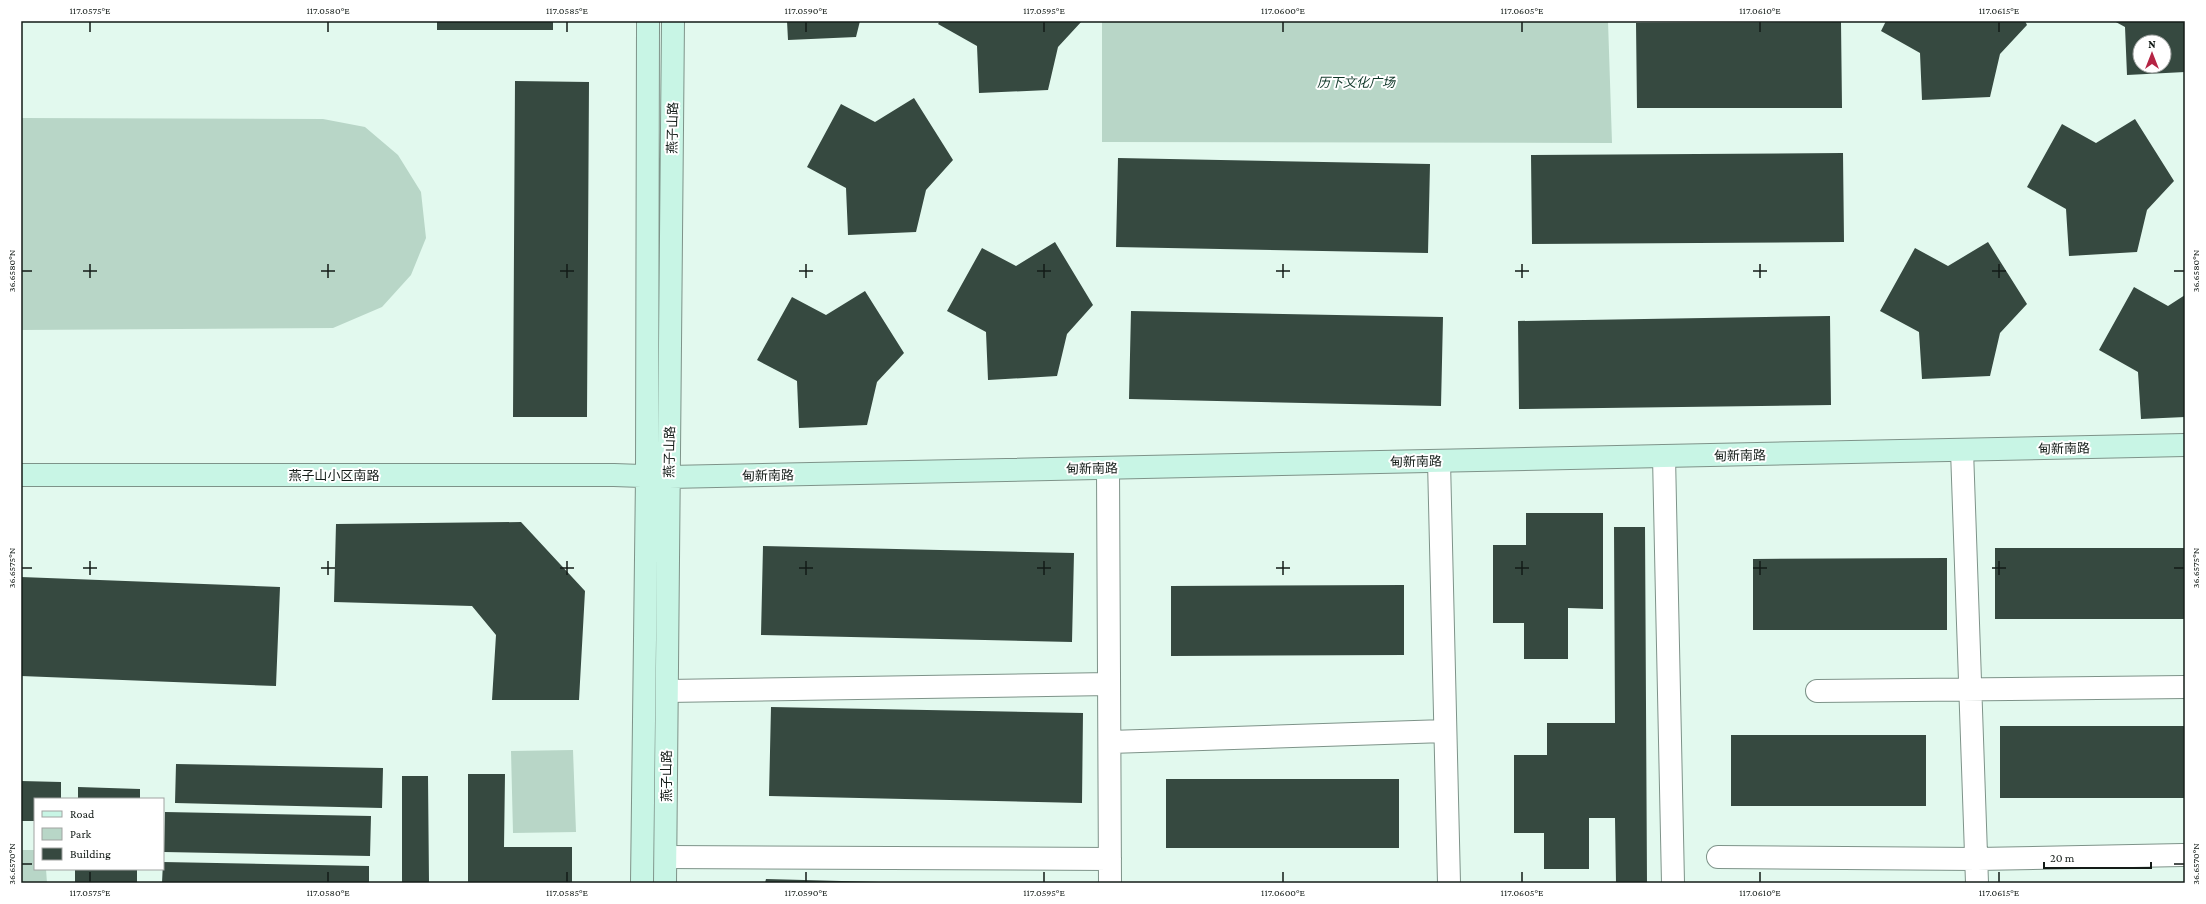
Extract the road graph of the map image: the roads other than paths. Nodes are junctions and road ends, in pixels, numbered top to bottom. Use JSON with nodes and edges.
{"nodes":[{"id":1,"x":648,"y":21,"type":"edge"},
{"id":2,"x":673,"y":21,"type":"edge"},
{"id":3,"x":2185,"y":445,"type":"edge"},
{"id":4,"x":1962,"y":450,"type":"junction"},
{"id":5,"x":1664,"y":456,"type":"junction"},
{"id":6,"x":1439,"y":461,"type":"junction"},
{"id":7,"x":1108,"y":468,"type":"junction"},
{"id":8,"x":21,"y":475,"type":"edge"},
{"id":9,"x":647,"y":477,"type":"junction"},
{"id":10,"x":669,"y":477,"type":"junction"},
{"id":11,"x":1109,"y":684,"type":"junction"},
{"id":12,"x":2185,"y":687,"type":"edge"},
{"id":13,"x":1970,"y":690,"type":"junction"},
{"id":14,"x":667,"y":692,"type":"junction"},
{"id":15,"x":1817,"y":692,"type":"dead end"},
{"id":16,"x":1445,"y":731,"type":"junction"},
{"id":17,"x":1110,"y":742,"type":"junction"},
{"id":18,"x":2183,"y":855,"type":"dead end"},
{"id":19,"x":666,"y":857,"type":"junction"},
{"id":20,"x":1718,"y":857,"type":"dead end"},
{"id":21,"x":1110,"y":859,"type":"junction"},
{"id":22,"x":1977,"y":859,"type":"junction"},
{"id":23,"x":642,"y":883,"type":"edge"},
{"id":24,"x":666,"y":883,"type":"edge"},
{"id":25,"x":1110,"y":883,"type":"edge"},
{"id":26,"x":1449,"y":883,"type":"edge"},
{"id":27,"x":1673,"y":883,"type":"edge"},
{"id":28,"x":1978,"y":883,"type":"edge"}],
"edges":[{"from":1,"to":9,"type":"street","name":"燕子山路"},
{"from":2,"to":10,"type":"street","name":"燕子山路"},
{"from":3,"to":4,"type":"street","name":"甸新南路"},
{"from":4,"to":5,"type":"street","name":"甸新南路"},
{"from":4,"to":13,"type":"street"},
{"from":5,"to":6,"type":"street","name":"甸新南路"},
{"from":5,"to":27,"type":"street"},
{"from":6,"to":7,"type":"street","name":"甸新南路"},
{"from":6,"to":16,"type":"street"},
{"from":7,"to":10,"type":"street","name":"甸新南路"},
{"from":7,"to":11,"type":"street"},
{"from":8,"to":9,"type":"street","name":"燕子山小区南路"},
{"from":9,"to":10,"type":"street","name":"甸新南路"},
{"from":9,"to":23,"type":"street","name":"燕子山路"},
{"from":10,"to":14,"type":"street","name":"燕子山路"},
{"from":11,"to":14,"type":"street"},
{"from":11,"to":17,"type":"street"},
{"from":12,"to":13,"type":"street"},
{"from":13,"to":15,"type":"street"},
{"from":13,"to":22,"type":"street"},
{"from":14,"to":19,"type":"street","name":"燕子山路"},
{"from":16,"to":17,"type":"street"},
{"from":16,"to":26,"type":"street"},
{"from":17,"to":21,"type":"street"},
{"from":18,"to":22,"type":"street"},
{"from":19,"to":21,"type":"street"},
{"from":19,"to":24,"type":"street","name":"燕子山路"},
{"from":20,"to":22,"type":"street"},
{"from":21,"to":25,"type":"street"},
{"from":22,"to":28,"type":"street"}]}
